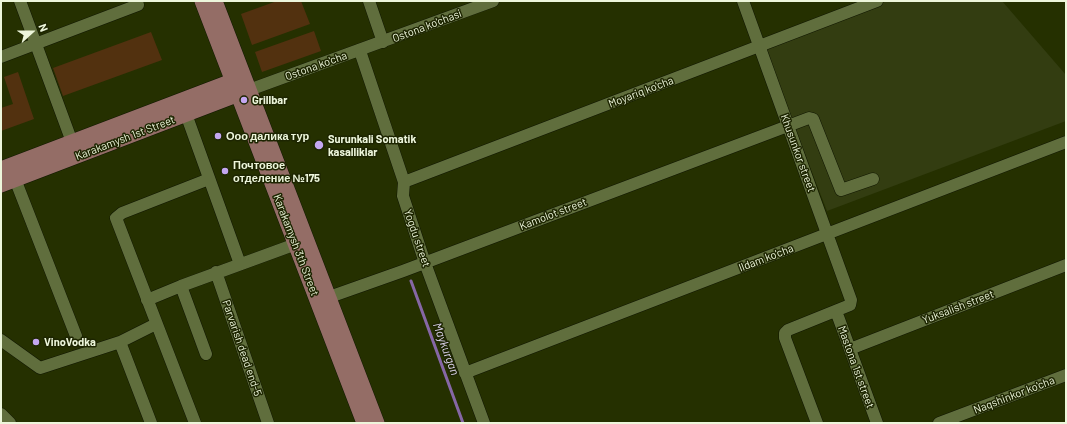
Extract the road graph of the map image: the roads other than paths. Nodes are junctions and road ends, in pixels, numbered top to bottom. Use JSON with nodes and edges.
{"nodes":[{"id":1,"x":20,"y":1,"type":"edge"},
{"id":2,"x":137,"y":1,"type":"edge"},
{"id":3,"x":202,"y":1,"type":"edge"},
{"id":4,"x":215,"y":1,"type":"edge"},
{"id":5,"x":369,"y":1,"type":"edge"},
{"id":6,"x":492,"y":1,"type":"edge"},
{"id":7,"x":743,"y":1,"type":"edge"},
{"id":8,"x":877,"y":1,"type":"edge"},
{"id":9,"x":383,"y":42,"type":"junction"},
{"id":10,"x":37,"y":44,"type":"junction"},
{"id":11,"x":759,"y":47,"type":"junction"},
{"id":12,"x":360,"y":51,"type":"junction"},
{"id":13,"x":1,"y":56,"type":"edge"},
{"id":14,"x":240,"y":88,"type":"junction"},
{"id":15,"x":186,"y":114,"type":"junction"},
{"id":16,"x":788,"y":126,"type":"junction"},
{"id":17,"x":72,"y":142,"type":"junction"},
{"id":18,"x":1066,"y":142,"type":"edge"},
{"id":19,"x":1,"y":168,"type":"edge"},
{"id":20,"x":16,"y":179,"type":"junction"},
{"id":21,"x":209,"y":179,"type":"junction"},
{"id":22,"x":873,"y":179,"type":"dead end"},
{"id":23,"x":404,"y":182,"type":"junction"},
{"id":24,"x":1,"y":185,"type":"edge"},
{"id":25,"x":828,"y":234,"type":"junction"},
{"id":26,"x":296,"y":244,"type":"junction"},
{"id":27,"x":240,"y":264,"type":"junction"},
{"id":28,"x":422,"y":264,"type":"junction"},
{"id":29,"x":1066,"y":265,"type":"edge"},
{"id":30,"x":216,"y":272,"type":"junction"},
{"id":31,"x":181,"y":286,"type":"junction"},
{"id":32,"x":323,"y":299,"type":"junction"},
{"id":33,"x":148,"y":300,"type":"junction"},
{"id":34,"x":836,"y":311,"type":"junction"},
{"id":35,"x":156,"y":324,"type":"junction"},
{"id":36,"x":76,"y":336,"type":"dead end"},
{"id":37,"x":1,"y":340,"type":"edge"},
{"id":38,"x":120,"y":342,"type":"junction"},
{"id":39,"x":850,"y":349,"type":"junction"},
{"id":40,"x":206,"y":354,"type":"dead end"},
{"id":41,"x":465,"y":373,"type":"junction"},
{"id":42,"x":1066,"y":375,"type":"edge"},
{"id":43,"x":1,"y":414,"type":"edge"},
{"id":44,"x":10,"y":423,"type":"edge"},
{"id":45,"x":151,"y":423,"type":"edge"},
{"id":46,"x":195,"y":423,"type":"edge"},
{"id":47,"x":268,"y":423,"type":"edge"},
{"id":48,"x":364,"y":423,"type":"edge"},
{"id":49,"x":377,"y":423,"type":"edge"},
{"id":50,"x":484,"y":423,"type":"edge"},
{"id":51,"x":817,"y":423,"type":"edge"},
{"id":52,"x":877,"y":423,"type":"edge"},
{"id":53,"x":939,"y":423,"type":"edge"}],
"edges":[{"from":1,"to":10,"type":"street"},
{"from":2,"to":10,"type":"street"},
{"from":3,"to":14,"type":"main road","name":"Karakamysh 3th Street"},
{"from":4,"to":14,"type":"main road","name":"Karakamysh 3th Street"},
{"from":5,"to":9,"type":"street"},
{"from":6,"to":9,"type":"street","name":"Ostona ko'chasi"},
{"from":7,"to":11,"type":"street","name":"Khusunkor street"},
{"from":8,"to":11,"type":"street","name":"Moyariq ko'cha"},
{"from":9,"to":12,"type":"street","name":"Ostona ko'cha"},
{"from":10,"to":13,"type":"street"},
{"from":10,"to":17,"type":"street"},
{"from":11,"to":16,"type":"street","name":"Khusunkor street"},
{"from":11,"to":23,"type":"street","name":"Moyariq ko'cha"},
{"from":12,"to":14,"type":"street","name":"Ostona ko'cha"},
{"from":12,"to":23,"type":"street","name":"Yogdu street"},
{"from":14,"to":15,"type":"main road","name":"Karakamysh 1st Street"},
{"from":14,"to":17,"type":"main road","name":"Karakamysh 1st Street"},
{"from":14,"to":26,"type":"main road","name":"Karakamysh 3th Street"},
{"from":14,"to":32,"type":"main road","name":"Karakamysh 3th Street"},
{"from":15,"to":20,"type":"main road","name":"Karakamysh 1st Street"},
{"from":15,"to":21,"type":"street"},
{"from":16,"to":22,"type":"street","name":"Kamolot street"},
{"from":16,"to":25,"type":"street","name":"Khusunkor street"},
{"from":16,"to":28,"type":"street","name":"Kamolot street"},
{"from":17,"to":19,"type":"main road","name":"Karakamysh 1st Street"},
{"from":18,"to":25,"type":"street","name":"Ildam ko'cha"},
{"from":20,"to":24,"type":"main road","name":"Karakamysh 1st Street"},
{"from":20,"to":36,"type":"street"},
{"from":21,"to":27,"type":"street"},
{"from":21,"to":33,"type":"street"},
{"from":23,"to":28,"type":"street","name":"Yogdu street"},
{"from":25,"to":34,"type":"street","name":"Khusunkor street"},
{"from":25,"to":41,"type":"street","name":"Ildam ko'cha"},
{"from":26,"to":27,"type":"street"},
{"from":26,"to":32,"type":"main road","name":"Karakamysh 3th Street"},
{"from":27,"to":30,"type":"street"},
{"from":28,"to":32,"type":"street","name":"Kamolot street"},
{"from":28,"to":41,"type":"street","name":"Yogdu street"},
{"from":29,"to":39,"type":"street","name":"Yuksalish street"},
{"from":30,"to":31,"type":"street"},
{"from":30,"to":47,"type":"street","name":"Parvarish dead end-5"},
{"from":31,"to":33,"type":"street"},
{"from":31,"to":40,"type":"street"},
{"from":32,"to":48,"type":"main road","name":"Karakamysh 3th Street"},
{"from":32,"to":49,"type":"main road","name":"Karakamysh 3th Street"},
{"from":33,"to":35,"type":"street"},
{"from":34,"to":39,"type":"street","name":"Mastona 1st street"},
{"from":34,"to":51,"type":"street"},
{"from":35,"to":38,"type":"street"},
{"from":35,"to":46,"type":"street"},
{"from":37,"to":38,"type":"street"},
{"from":38,"to":45,"type":"street"},
{"from":39,"to":52,"type":"street","name":"Mastona 1st street"},
{"from":41,"to":50,"type":"street","name":"Yogdu street"},
{"from":42,"to":53,"type":"street","name":"Naqshinkor ko'cha"},
{"from":43,"to":44,"type":"street"}]}
